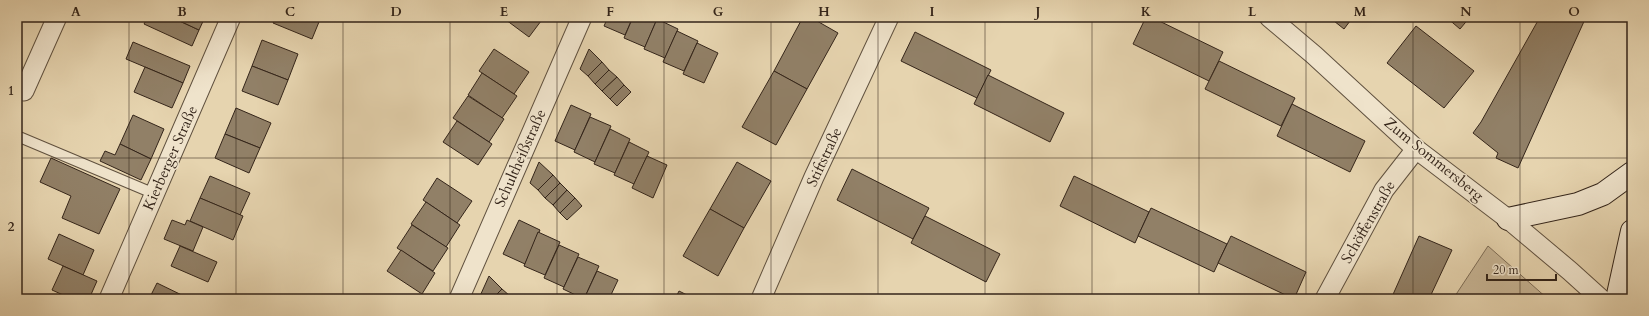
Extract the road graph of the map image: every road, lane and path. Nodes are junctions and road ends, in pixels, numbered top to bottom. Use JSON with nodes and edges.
{"nodes":[{"id":1,"x":57,"y":17,"type":"edge"},
{"id":2,"x":231,"y":17,"type":"edge"},
{"id":3,"x":582,"y":17,"type":"edge"},
{"id":4,"x":889,"y":17,"type":"edge"},
{"id":5,"x":1269,"y":17,"type":"edge"},
{"id":6,"x":24,"y":91,"type":"dead end"},
{"id":7,"x":17,"y":136,"type":"edge"},
{"id":8,"x":1416,"y":149,"type":"junction"},
{"id":9,"x":1632,"y":173,"type":"edge"},
{"id":10,"x":154,"y":194,"type":"junction"},
{"id":11,"x":1508,"y":219,"type":"junction"},
{"id":12,"x":1632,"y":231,"type":"edge"},
{"id":13,"x":109,"y":299,"type":"edge"},
{"id":14,"x":458,"y":299,"type":"edge"},
{"id":15,"x":762,"y":299,"type":"edge"},
{"id":16,"x":1325,"y":299,"type":"edge"},
{"id":17,"x":1601,"y":299,"type":"edge"},
{"id":18,"x":1617,"y":299,"type":"edge"}],
"edges":[{"from":1,"to":6,"type":"street"},
{"from":2,"to":10,"type":"street","name":"Kierberger Straße"},
{"from":3,"to":14,"type":"street","name":"Schultheißstraße"},
{"from":4,"to":15,"type":"street","name":"Stiftstraße"},
{"from":5,"to":8,"type":"street","name":"Zum Sommersberg"},
{"from":7,"to":10,"type":"lane"},
{"from":8,"to":11,"type":"street","name":"Zum Sommersberg"},
{"from":8,"to":16,"type":"street","name":"Schöffenstraße"},
{"from":9,"to":11,"type":"main road"},
{"from":10,"to":13,"type":"street","name":"Kierberger Straße"},
{"from":11,"to":17,"type":"street","name":"Zum Sommersberg"},
{"from":12,"to":18,"type":"main road"}]}
